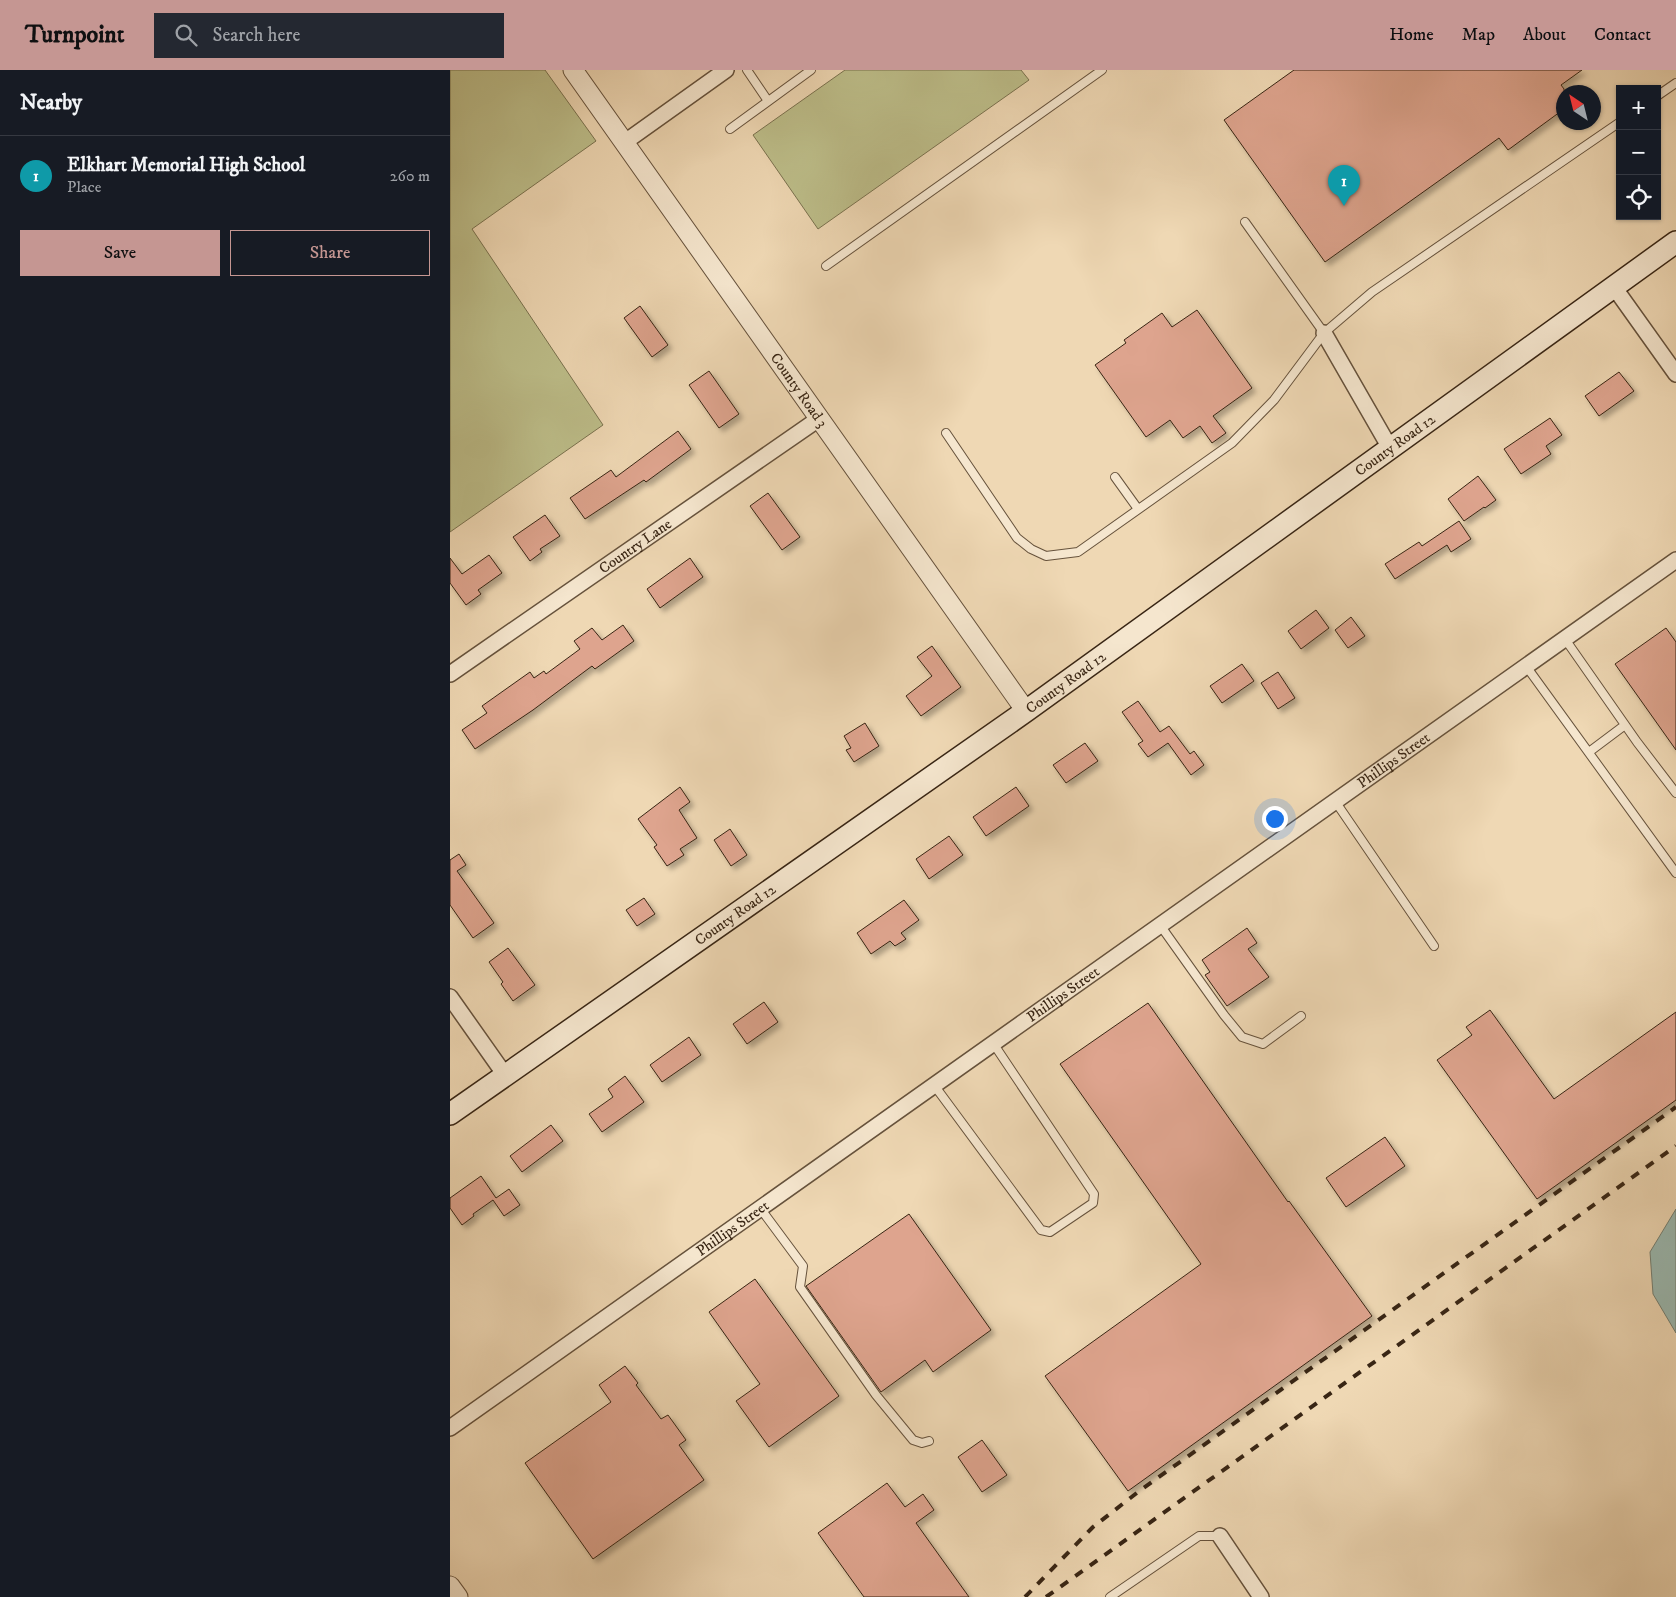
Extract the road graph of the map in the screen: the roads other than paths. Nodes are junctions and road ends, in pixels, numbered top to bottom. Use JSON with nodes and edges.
{"nodes":[{"id":1,"x":573,"y":70,"type":"edge"},
{"id":2,"x":726,"y":70,"type":"edge"},
{"id":3,"x":747,"y":70,"type":"edge"},
{"id":4,"x":811,"y":70,"type":"edge"},
{"id":5,"x":1102,"y":70,"type":"edge"},
{"id":6,"x":1676,"y":83,"type":"edge"},
{"id":7,"x":1661,"y":93,"type":"edge"},
{"id":8,"x":768,"y":101,"type":"junction"},
{"id":9,"x":1616,"y":125,"type":"edge"},
{"id":10,"x":730,"y":130,"type":"dead end"},
{"id":11,"x":625,"y":142,"type":"junction"},
{"id":12,"x":1246,"y":222,"type":"dead end"},
{"id":13,"x":1676,"y":242,"type":"edge"},
{"id":14,"x":826,"y":266,"type":"dead end"},
{"id":15,"x":1614,"y":287,"type":"junction"},
{"id":16,"x":1324,"y":333,"type":"junction"},
{"id":17,"x":1676,"y":374,"type":"edge"},
{"id":18,"x":820,"y":418,"type":"junction"},
{"id":19,"x":946,"y":433,"type":"dead end"},
{"id":20,"x":1390,"y":448,"type":"junction"},
{"id":21,"x":1115,"y":477,"type":"dead end"},
{"id":22,"x":1138,"y":509,"type":"junction"},
{"id":23,"x":1676,"y":560,"type":"edge"},
{"id":24,"x":1565,"y":639,"type":"junction"},
{"id":25,"x":1526,"y":666,"type":"junction"},
{"id":26,"x":450,"y":674,"type":"edge"},
{"id":27,"x":1026,"y":711,"type":"junction"},
{"id":28,"x":1625,"y":725,"type":"junction"},
{"id":29,"x":1589,"y":752,"type":"junction"},
{"id":30,"x":1676,"y":793,"type":"edge"},
{"id":31,"x":1335,"y":801,"type":"junction"},
{"id":32,"x":1676,"y":873,"type":"edge"},
{"id":33,"x":1160,"y":925,"type":"junction"},
{"id":34,"x":1434,"y":946,"type":"dead end"},
{"id":35,"x":450,"y":997,"type":"edge"},
{"id":36,"x":1301,"y":1016,"type":"dead end"},
{"id":37,"x":993,"y":1043,"type":"junction"},
{"id":38,"x":505,"y":1075,"type":"junction"},
{"id":39,"x":934,"y":1085,"type":"junction"},
{"id":40,"x":450,"y":1114,"type":"edge"},
{"id":41,"x":760,"y":1208,"type":"junction"},
{"id":42,"x":450,"y":1428,"type":"edge"},
{"id":43,"x":929,"y":1441,"type":"dead end"},
{"id":44,"x":1220,"y":1536,"type":"joint"},
{"id":45,"x":450,"y":1586,"type":"edge"},
{"id":46,"x":458,"y":1597,"type":"edge"},
{"id":47,"x":1110,"y":1597,"type":"edge"},
{"id":48,"x":1261,"y":1597,"type":"edge"}],
"edges":[{"from":1,"to":11,"type":"street","name":"County Road 3"},
{"from":2,"to":11,"type":"street"},
{"from":3,"to":8,"type":"lane"},
{"from":4,"to":8,"type":"lane"},
{"from":5,"to":14,"type":"lane"},
{"from":6,"to":7,"type":"lane"},
{"from":8,"to":10,"type":"lane"},
{"from":9,"to":16,"type":"lane"},
{"from":11,"to":18,"type":"street","name":"County Road 3"},
{"from":12,"to":16,"type":"lane"},
{"from":13,"to":15,"type":"main road","name":"County Road 12"},
{"from":15,"to":17,"type":"street"},
{"from":15,"to":20,"type":"main road","name":"County Road 12"},
{"from":16,"to":20,"type":"street"},
{"from":16,"to":22,"type":"lane"},
{"from":18,"to":26,"type":"street","name":"Country Lane"},
{"from":18,"to":27,"type":"street","name":"County Road 3"},
{"from":19,"to":22,"type":"lane"},
{"from":20,"to":27,"type":"main road","name":"County Road 12"},
{"from":21,"to":22,"type":"lane"},
{"from":23,"to":24,"type":"street","name":"Phillips Street"},
{"from":24,"to":25,"type":"street","name":"Phillips Street"},
{"from":24,"to":28,"type":"lane"},
{"from":25,"to":29,"type":"lane"},
{"from":25,"to":31,"type":"street","name":"Phillips Street"},
{"from":27,"to":38,"type":"main road","name":"County Road 12"},
{"from":28,"to":29,"type":"lane"},
{"from":28,"to":30,"type":"lane"},
{"from":29,"to":32,"type":"lane"},
{"from":31,"to":33,"type":"street","name":"Phillips Street"},
{"from":31,"to":34,"type":"lane"},
{"from":33,"to":36,"type":"lane"},
{"from":33,"to":37,"type":"street","name":"Phillips Street"},
{"from":35,"to":38,"type":"street"},
{"from":37,"to":39,"type":"street","name":"Phillips Street"},
{"from":37,"to":39,"type":"lane"},
{"from":38,"to":40,"type":"main road","name":"County Road 12"},
{"from":39,"to":41,"type":"street","name":"Phillips Street"},
{"from":41,"to":42,"type":"street","name":"Phillips Street"},
{"from":41,"to":43,"type":"lane"},
{"from":44,"to":47,"type":"lane"},
{"from":44,"to":48,"type":"street"},
{"from":45,"to":46,"type":"street"}]}
